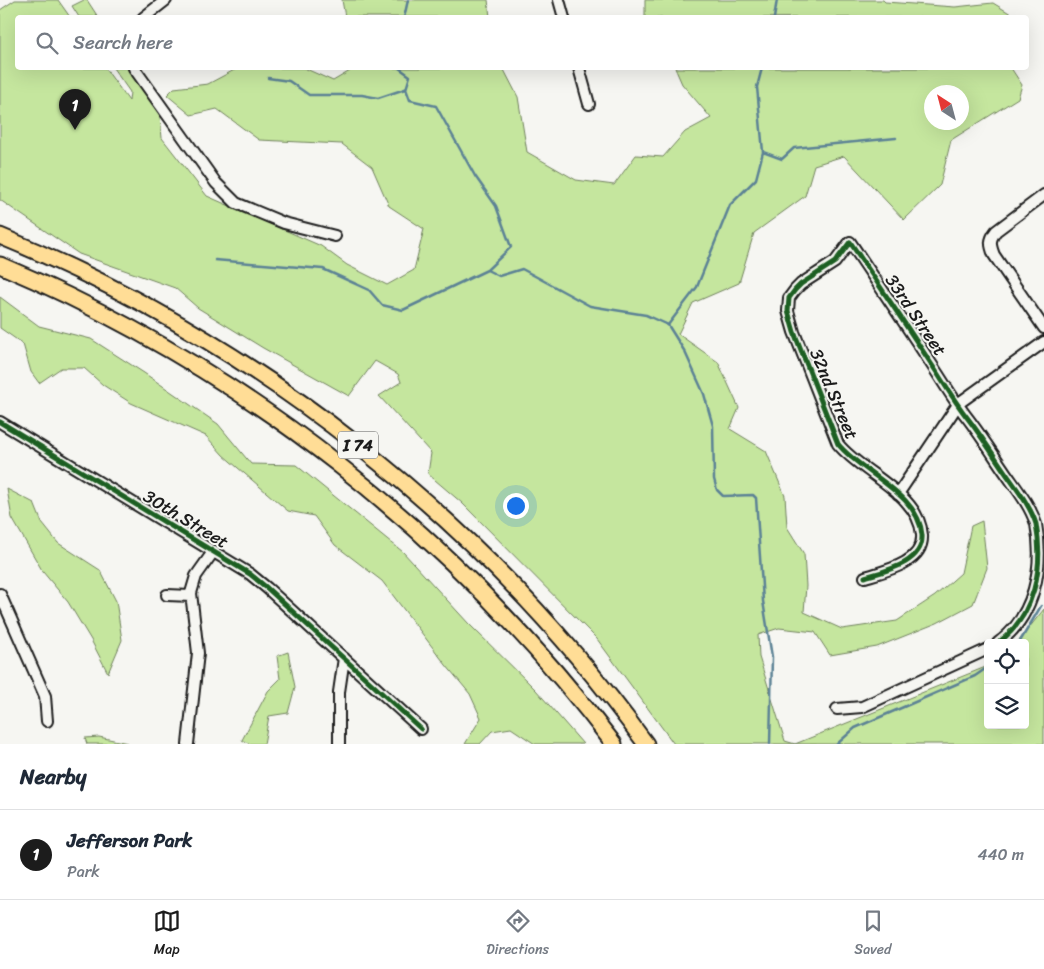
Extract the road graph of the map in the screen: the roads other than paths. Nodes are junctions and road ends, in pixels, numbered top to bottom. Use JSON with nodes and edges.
{"nodes":[{"id":1,"x":166,"y":0,"type":"edge"},
{"id":2,"x":560,"y":0,"type":"edge"},
{"id":3,"x":147,"y":15,"type":"edge"},
{"id":4,"x":563,"y":15,"type":"edge"},
{"id":5,"x":135,"y":70,"type":"edge"},
{"id":6,"x":580,"y":70,"type":"edge"},
{"id":7,"x":588,"y":104,"type":"dead end"},
{"id":8,"x":1044,"y":195,"type":"edge"},
{"id":9,"x":0,"y":236,"type":"edge"},
{"id":10,"x":335,"y":236,"type":"dead end"},
{"id":11,"x":850,"y":242,"type":"joint"},
{"id":12,"x":0,"y":265,"type":"edge"},
{"id":13,"x":1044,"y":328,"type":"edge"},
{"id":14,"x":1044,"y":342,"type":"edge"},
{"id":15,"x":959,"y":404,"type":"junction"},
{"id":16,"x":0,"y":422,"type":"edge"},
{"id":17,"x":898,"y":494,"type":"junction"},
{"id":18,"x":212,"y":552,"type":"junction"},
{"id":19,"x":864,"y":577,"type":"dead end"},
{"id":20,"x":0,"y":594,"type":"edge"},
{"id":21,"x":167,"y":595,"type":"dead end"},
{"id":22,"x":191,"y":596,"type":"junction"},
{"id":23,"x":1003,"y":639,"type":"edge"},
{"id":24,"x":984,"y":651,"type":"edge"},
{"id":25,"x":344,"y":658,"type":"junction"},
{"id":26,"x":838,"y":709,"type":"dead end"},
{"id":27,"x":48,"y":721,"type":"dead end"},
{"id":28,"x":421,"y":729,"type":"dead end"},
{"id":29,"x":188,"y":744,"type":"edge"},
{"id":30,"x":339,"y":744,"type":"edge"},
{"id":31,"x":614,"y":744,"type":"edge"},
{"id":32,"x":646,"y":744,"type":"edge"}],
"edges":[{"from":1,"to":3,"type":"street"},
{"from":2,"to":4,"type":"street"},
{"from":5,"to":10,"type":"street"},
{"from":6,"to":7,"type":"street"},
{"from":8,"to":13,"type":"street"},
{"from":9,"to":32,"type":"highway","number":"I 74"},
{"from":11,"to":15,"type":"street","name":"33rd Street"},
{"from":11,"to":17,"type":"street","name":"32nd Street"},
{"from":12,"to":31,"type":"highway","number":"I 74"},
{"from":14,"to":15,"type":"street"},
{"from":15,"to":17,"type":"street"},
{"from":15,"to":23,"type":"street","name":"33rd Street"},
{"from":16,"to":18,"type":"street","name":"30th Street"},
{"from":17,"to":19,"type":"street","name":"32nd Street"},
{"from":18,"to":22,"type":"street"},
{"from":18,"to":25,"type":"street","name":"30th Street"},
{"from":20,"to":27,"type":"street"},
{"from":21,"to":22,"type":"street"},
{"from":22,"to":29,"type":"street"},
{"from":24,"to":26,"type":"street"},
{"from":25,"to":28,"type":"street","name":"30th Street"},
{"from":25,"to":30,"type":"street"}]}
